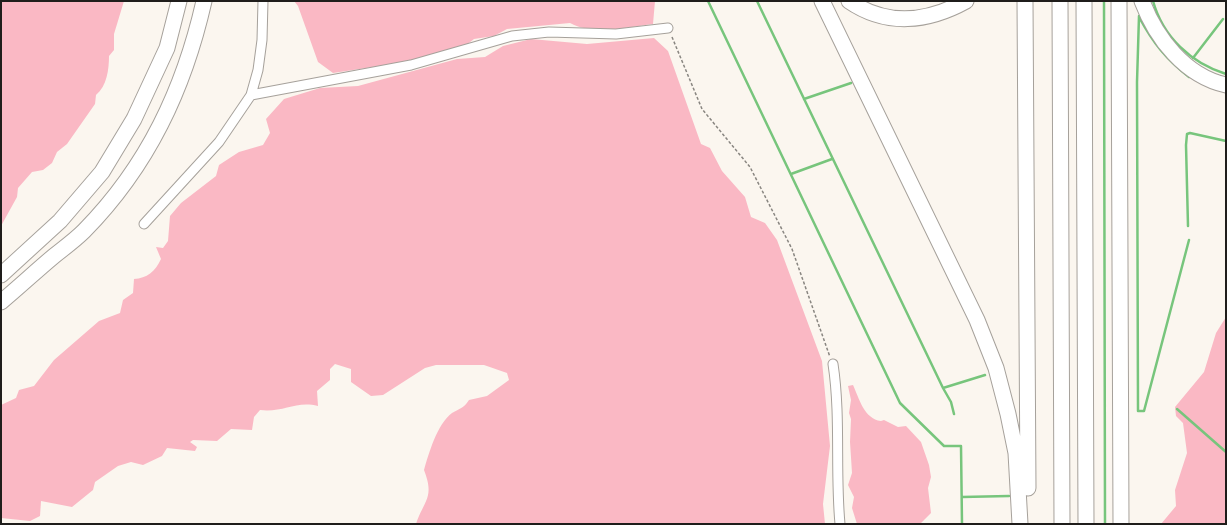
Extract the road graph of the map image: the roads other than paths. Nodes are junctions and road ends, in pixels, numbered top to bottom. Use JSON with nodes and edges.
{"nodes":[{"id":1,"x":180,"y":1,"type":"edge"},
{"id":2,"x":204,"y":1,"type":"edge"},
{"id":3,"x":263,"y":1,"type":"edge"},
{"id":4,"x":822,"y":1,"type":"edge"},
{"id":5,"x":849,"y":1,"type":"edge"},
{"id":6,"x":966,"y":1,"type":"edge"},
{"id":7,"x":1025,"y":1,"type":"edge"},
{"id":8,"x":1060,"y":1,"type":"edge"},
{"id":9,"x":1084,"y":1,"type":"edge"},
{"id":10,"x":1119,"y":1,"type":"edge"},
{"id":11,"x":1142,"y":1,"type":"edge"},
{"id":12,"x":668,"y":28,"type":"road end"},
{"id":13,"x":1226,"y":85,"type":"edge"},
{"id":14,"x":251,"y":95,"type":"junction"},
{"id":15,"x":144,"y":224,"type":"dead end"},
{"id":16,"x":1,"y":275,"type":"edge"},
{"id":17,"x":1,"y":302,"type":"edge"},
{"id":18,"x":833,"y":364,"type":"road end"},
{"id":19,"x":840,"y":524,"type":"edge"},
{"id":20,"x":1020,"y":524,"type":"edge"},
{"id":21,"x":1028,"y":524,"type":"edge"},
{"id":22,"x":1062,"y":524,"type":"edge"},
{"id":23,"x":1086,"y":524,"type":"edge"},
{"id":24,"x":1121,"y":524,"type":"edge"}],
"edges":[{"from":1,"to":16,"type":"main road"},
{"from":2,"to":17,"type":"main road"},
{"from":3,"to":14,"type":"street"},
{"from":4,"to":20,"type":"main road"},
{"from":5,"to":6,"type":"main road"},
{"from":7,"to":21,"type":"main road"},
{"from":8,"to":22,"type":"main road"},
{"from":9,"to":23,"type":"main road"},
{"from":10,"to":24,"type":"main road"},
{"from":11,"to":13,"type":"main road"},
{"from":12,"to":14,"type":"street"},
{"from":14,"to":15,"type":"street"},
{"from":18,"to":19,"type":"street"}]}
